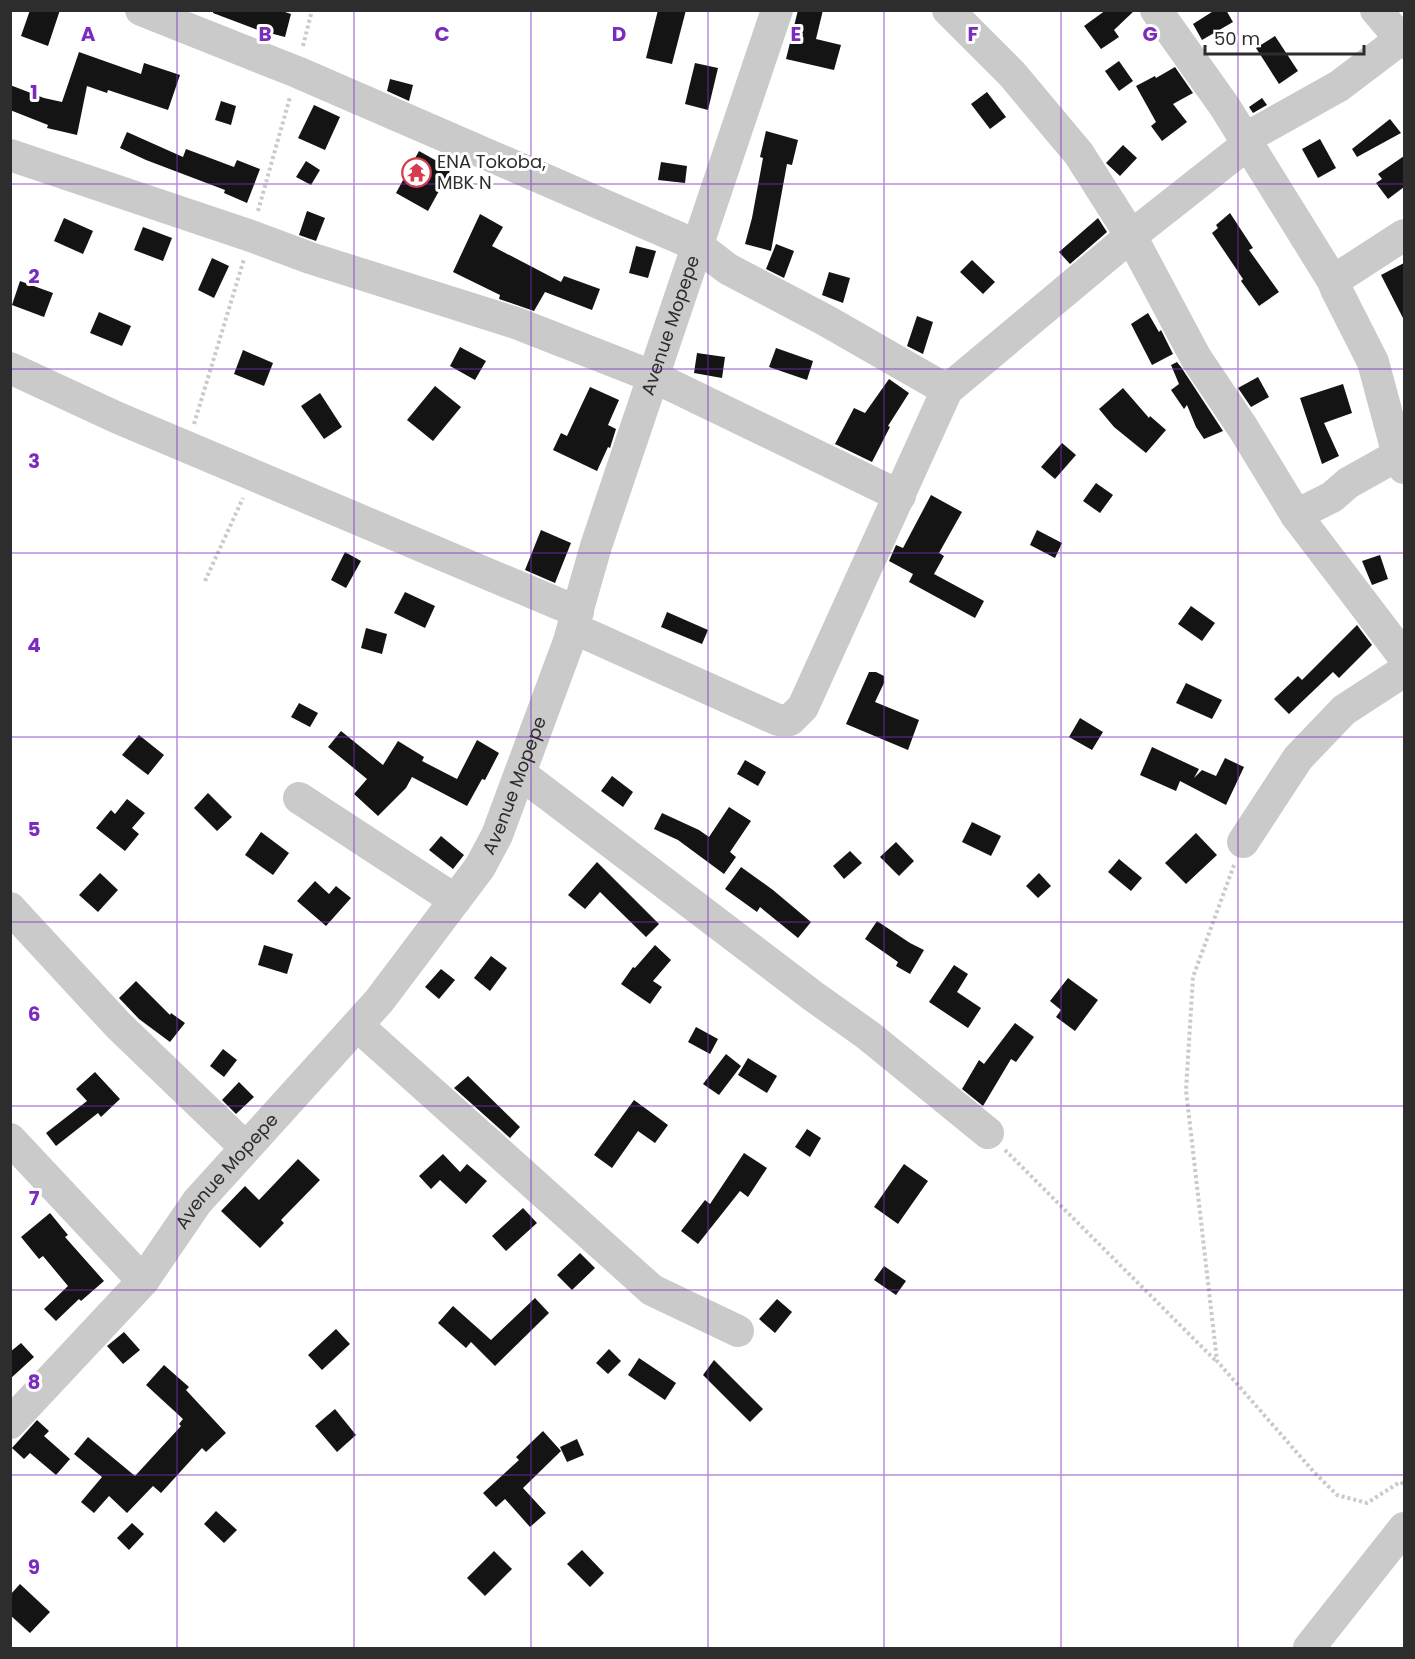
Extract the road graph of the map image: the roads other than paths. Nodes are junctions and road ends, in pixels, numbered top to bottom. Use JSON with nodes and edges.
{"nodes":[{"id":1,"x":141,"y":10,"type":"edge"},
{"id":2,"x":777,"y":10,"type":"edge"},
{"id":3,"x":948,"y":10,"type":"edge"},
{"id":4,"x":1156,"y":10,"type":"edge"},
{"id":5,"x":1376,"y":10,"type":"edge"},
{"id":6,"x":1403,"y":41,"type":"edge"},
{"id":7,"x":1249,"y":143,"type":"junction"},
{"id":8,"x":10,"y":155,"type":"edge"},
{"id":9,"x":1404,"y":235,"type":"edge"},
{"id":10,"x":1131,"y":236,"type":"junction"},
{"id":11,"x":698,"y":246,"type":"junction"},
{"id":12,"x":1334,"y":281,"type":"junction"},
{"id":13,"x":10,"y":368,"type":"edge"},
{"id":14,"x":654,"y":377,"type":"junction"},
{"id":15,"x":947,"y":390,"type":"junction"},
{"id":16,"x":1401,"y":461,"type":"edge"},
{"id":17,"x":900,"y":496,"type":"junction"},
{"id":18,"x":1296,"y":514,"type":"junction"},
{"id":19,"x":575,"y":620,"type":"junction"},
{"id":20,"x":1404,"y":657,"type":"edge"},
{"id":21,"x":1404,"y":671,"type":"edge"},
{"id":22,"x":521,"y":774,"type":"junction"},
{"id":23,"x":299,"y":798,"type":"dead end"},
{"id":24,"x":1243,"y":842,"type":"road end"},
{"id":25,"x":455,"y":900,"type":"junction"},
{"id":26,"x":12,"y":913,"type":"edge"},
{"id":27,"x":358,"y":1026,"type":"junction"},
{"id":28,"x":988,"y":1132,"type":"road end"},
{"id":29,"x":10,"y":1139,"type":"edge"},
{"id":30,"x":245,"y":1147,"type":"junction"},
{"id":31,"x":143,"y":1281,"type":"junction"},
{"id":32,"x":738,"y":1331,"type":"dead end"},
{"id":33,"x":10,"y":1423,"type":"edge"},
{"id":34,"x":1404,"y":1528,"type":"edge"},
{"id":35,"x":1309,"y":1648,"type":"edge"}],
"edges":[{"from":1,"to":11,"type":"street"},
{"from":2,"to":11,"type":"street","name":"Avenue Mopepe"},
{"from":3,"to":10,"type":"street"},
{"from":4,"to":7,"type":"street"},
{"from":5,"to":6,"type":"street"},
{"from":6,"to":7,"type":"street"},
{"from":7,"to":10,"type":"street"},
{"from":7,"to":12,"type":"street"},
{"from":8,"to":14,"type":"street"},
{"from":9,"to":12,"type":"street"},
{"from":10,"to":15,"type":"street"},
{"from":10,"to":18,"type":"street"},
{"from":11,"to":14,"type":"street","name":"Avenue Mopepe"},
{"from":11,"to":15,"type":"street"},
{"from":12,"to":16,"type":"street"},
{"from":13,"to":19,"type":"street"},
{"from":14,"to":17,"type":"street"},
{"from":14,"to":19,"type":"street","name":"Avenue Mopepe"},
{"from":15,"to":17,"type":"street"},
{"from":16,"to":18,"type":"street"},
{"from":17,"to":19,"type":"street"},
{"from":18,"to":20,"type":"street"},
{"from":19,"to":22,"type":"street","name":"Avenue Mopepe"},
{"from":21,"to":24,"type":"street"},
{"from":22,"to":25,"type":"street","name":"Avenue Mopepe"},
{"from":22,"to":28,"type":"street"},
{"from":23,"to":25,"type":"street"},
{"from":25,"to":27,"type":"street","name":"Avenue Mopepe"},
{"from":26,"to":30,"type":"street"},
{"from":27,"to":30,"type":"street","name":"Avenue Mopepe"},
{"from":27,"to":32,"type":"street"},
{"from":29,"to":31,"type":"street"},
{"from":30,"to":31,"type":"street","name":"Avenue Mopepe"},
{"from":31,"to":33,"type":"street","name":"Avenue Mopepe"},
{"from":34,"to":35,"type":"street"}]}
